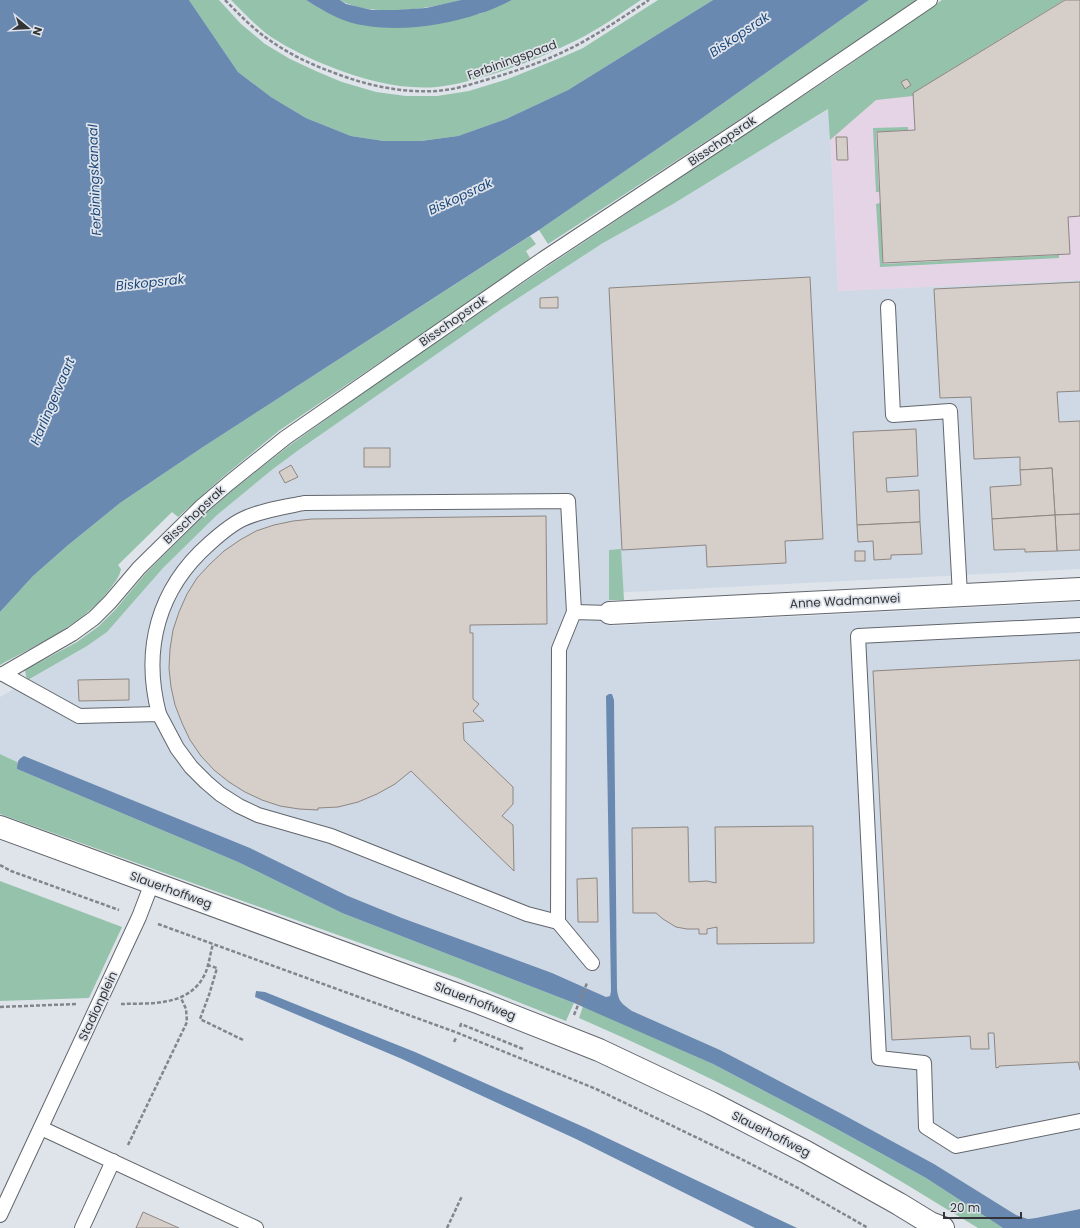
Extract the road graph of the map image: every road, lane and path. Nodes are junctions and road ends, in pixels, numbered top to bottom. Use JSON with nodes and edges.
{"nodes":[{"id":1,"x":226,"y":0,"type":"edge"},
{"id":2,"x":649,"y":0,"type":"edge"},
{"id":3,"x":930,"y":0,"type":"edge"},
{"id":4,"x":888,"y":307,"type":"dead end"},
{"id":5,"x":1080,"y":589,"type":"edge"},
{"id":6,"x":960,"y":596,"type":"junction"},
{"id":7,"x":574,"y":612,"type":"junction"},
{"id":8,"x":610,"y":613,"type":"joint"},
{"id":9,"x":1080,"y":625,"type":"edge"},
{"id":10,"x":159,"y":714,"type":"junction"},
{"id":11,"x":0,"y":827,"type":"edge"},
{"id":12,"x":0,"y":865,"type":"edge"},
{"id":13,"x":152,"y":883,"type":"junction"},
{"id":14,"x":139,"y":917,"type":"junction"},
{"id":15,"x":558,"y":922,"type":"junction"},
{"id":16,"x":213,"y":944,"type":"junction"},
{"id":17,"x":592,"y":963,"type":"dead end"},
{"id":18,"x":207,"y":965,"type":"junction"},
{"id":19,"x":587,"y":982,"type":"dead end"},
{"id":20,"x":181,"y":998,"type":"junction"},
{"id":21,"x":99,"y":1004,"type":"junction"},
{"id":22,"x":0,"y":1007,"type":"edge"},
{"id":23,"x":576,"y":1012,"type":"dead end"},
{"id":24,"x":460,"y":1027,"type":"dead end"},
{"id":25,"x":456,"y":1038,"type":"dead end"},
{"id":26,"x":243,"y":1040,"type":"dead end"},
{"id":27,"x":454,"y":1042,"type":"dead end"},
{"id":28,"x":523,"y":1049,"type":"dead end"},
{"id":29,"x":1080,"y":1121,"type":"edge"},
{"id":30,"x":41,"y":1128,"type":"junction"},
{"id":31,"x":116,"y":1162,"type":"junction"},
{"id":32,"x":462,"y":1196,"type":"dead end"},
{"id":33,"x":0,"y":1215,"type":"edge"},
{"id":34,"x":936,"y":1226,"type":"edge"},
{"id":35,"x":82,"y":1228,"type":"edge"},
{"id":36,"x":256,"y":1228,"type":"edge"},
{"id":37,"x":447,"y":1228,"type":"edge"},
{"id":38,"x":868,"y":1228,"type":"edge"}],
"edges":[{"from":1,"to":2,"type":"path","name":"Ferbiningspaad"},
{"from":3,"to":10,"type":"lane","name":"Bisschopsrak"},
{"from":4,"to":6,"type":"lane"},
{"from":5,"to":6,"type":"main road","name":"Anne Wadmanwei"},
{"from":6,"to":8,"type":"main road","name":"Anne Wadmanwei"},
{"from":7,"to":8,"type":"lane"},
{"from":7,"to":10,"type":"lane"},
{"from":7,"to":15,"type":"lane"},
{"from":9,"to":29,"type":"lane"},
{"from":10,"to":15,"type":"lane"},
{"from":11,"to":13,"type":"main road","name":"Slauerhoffweg"},
{"from":12,"to":14,"type":"path"},
{"from":13,"to":14,"type":"lane","name":"Stadionplein"},
{"from":13,"to":34,"type":"main road","name":"Slauerhoffweg"},
{"from":14,"to":16,"type":"path"},
{"from":14,"to":21,"type":"lane","name":"Stadionplein"},
{"from":15,"to":17,"type":"lane"},
{"from":16,"to":18,"type":"path"},
{"from":16,"to":38,"type":"path"},
{"from":18,"to":20,"type":"path"},
{"from":18,"to":26,"type":"path"},
{"from":19,"to":23,"type":"path"},
{"from":20,"to":21,"type":"path"},
{"from":20,"to":31,"type":"path"},
{"from":21,"to":22,"type":"path"},
{"from":21,"to":30,"type":"lane","name":"Stadionplein"},
{"from":24,"to":28,"type":"path"},
{"from":25,"to":27,"type":"path"},
{"from":30,"to":31,"type":"lane"},
{"from":30,"to":33,"type":"lane","name":"Stadionplein"},
{"from":31,"to":35,"type":"lane"},
{"from":31,"to":36,"type":"lane"},
{"from":32,"to":37,"type":"path"}]}
